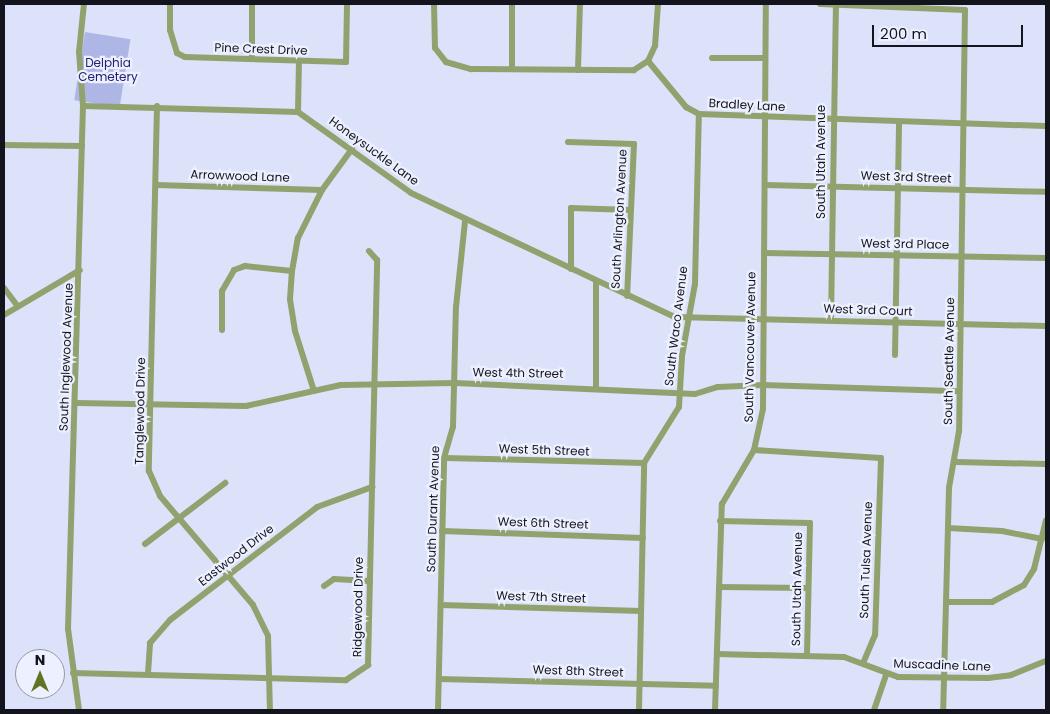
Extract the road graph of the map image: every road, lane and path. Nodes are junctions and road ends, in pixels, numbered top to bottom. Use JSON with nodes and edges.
{"nodes":[{"id":1,"x":84,"y":4,"type":"edge"},
{"id":2,"x":170,"y":4,"type":"edge"},
{"id":3,"x":252,"y":4,"type":"edge"},
{"id":4,"x":347,"y":4,"type":"edge"},
{"id":5,"x":434,"y":4,"type":"edge"},
{"id":6,"x":512,"y":4,"type":"edge"},
{"id":7,"x":580,"y":4,"type":"edge"},
{"id":8,"x":658,"y":4,"type":"edge"},
{"id":9,"x":766,"y":4,"type":"edge"},
{"id":10,"x":820,"y":4,"type":"edge"},
{"id":11,"x":836,"y":4,"type":"edge"},
{"id":12,"x":712,"y":58,"type":"dead end"},
{"id":13,"x":765,"y":58,"type":"junction"},
{"id":14,"x":252,"y":59,"type":"junction"},
{"id":15,"x":648,"y":60,"type":"junction"},
{"id":16,"x":299,"y":61,"type":"junction"},
{"id":17,"x":512,"y":68,"type":"junction"},
{"id":18,"x":578,"y":70,"type":"junction"},
{"id":19,"x":83,"y":106,"type":"junction"},
{"id":20,"x":157,"y":106,"type":"junction"},
{"id":21,"x":298,"y":112,"type":"junction"},
{"id":22,"x":700,"y":114,"type":"junction"},
{"id":23,"x":764,"y":117,"type":"junction"},
{"id":24,"x":833,"y":121,"type":"junction"},
{"id":25,"x":899,"y":122,"type":"junction"},
{"id":26,"x":964,"y":125,"type":"junction"},
{"id":27,"x":1046,"y":126,"type":"edge"},
{"id":28,"x":568,"y":142,"type":"dead end"},
{"id":29,"x":4,"y":144,"type":"edge"},
{"id":30,"x":82,"y":146,"type":"junction"},
{"id":31,"x":352,"y":149,"type":"junction"},
{"id":32,"x":156,"y":185,"type":"junction"},
{"id":33,"x":765,"y":186,"type":"junction"},
{"id":34,"x":833,"y":186,"type":"junction"},
{"id":35,"x":898,"y":189,"type":"junction"},
{"id":36,"x":322,"y":190,"type":"junction"},
{"id":37,"x":963,"y":190,"type":"junction"},
{"id":38,"x":1046,"y":192,"type":"edge"},
{"id":39,"x":630,"y":210,"type":"junction"},
{"id":40,"x":465,"y":221,"type":"junction"},
{"id":41,"x":369,"y":251,"type":"dead end"},
{"id":42,"x":764,"y":253,"type":"junction"},
{"id":43,"x":832,"y":254,"type":"junction"},
{"id":44,"x":896,"y":255,"type":"junction"},
{"id":45,"x":962,"y":256,"type":"junction"},
{"id":46,"x":1046,"y":258,"type":"edge"},
{"id":47,"x":571,"y":269,"type":"junction"},
{"id":48,"x":80,"y":270,"type":"junction"},
{"id":49,"x":292,"y":271,"type":"junction"},
{"id":50,"x":596,"y":281,"type":"junction"},
{"id":51,"x":4,"y":288,"type":"edge"},
{"id":52,"x":627,"y":296,"type":"junction"},
{"id":53,"x":16,"y":304,"type":"junction"},
{"id":54,"x":4,"y":315,"type":"edge"},
{"id":55,"x":689,"y":318,"type":"junction"},
{"id":56,"x":763,"y":320,"type":"junction"},
{"id":57,"x":830,"y":320,"type":"junction"},
{"id":58,"x":896,"y":322,"type":"junction"},
{"id":59,"x":960,"y":324,"type":"junction"},
{"id":60,"x":1046,"y":326,"type":"edge"},
{"id":61,"x":222,"y":330,"type":"dead end"},
{"id":62,"x":895,"y":356,"type":"dead end"},
{"id":63,"x":455,"y":383,"type":"junction"},
{"id":64,"x":763,"y":385,"type":"junction"},
{"id":65,"x":375,"y":387,"type":"junction"},
{"id":66,"x":596,"y":388,"type":"junction"},
{"id":67,"x":314,"y":390,"type":"junction"},
{"id":68,"x":959,"y":391,"type":"junction"},
{"id":69,"x":680,"y":393,"type":"junction"},
{"id":70,"x":76,"y":403,"type":"junction"},
{"id":71,"x":151,"y":405,"type":"junction"},
{"id":72,"x":754,"y":450,"type":"junction"},
{"id":73,"x":444,"y":458,"type":"junction"},
{"id":74,"x":956,"y":462,"type":"junction"},
{"id":75,"x":644,"y":464,"type":"junction"},
{"id":76,"x":1046,"y":464,"type":"edge"},
{"id":77,"x":225,"y":483,"type":"dead end"},
{"id":78,"x":372,"y":487,"type":"junction"},
{"id":79,"x":179,"y":520,"type":"junction"},
{"id":80,"x":1046,"y":520,"type":"edge"},
{"id":81,"x":720,"y":521,"type":"junction"},
{"id":82,"x":948,"y":528,"type":"junction"},
{"id":83,"x":442,"y":531,"type":"junction"},
{"id":84,"x":643,"y":538,"type":"junction"},
{"id":85,"x":1042,"y":539,"type":"junction"},
{"id":86,"x":146,"y":544,"type":"dead end"},
{"id":87,"x":228,"y":576,"type":"junction"},
{"id":88,"x":370,"y":581,"type":"junction"},
{"id":89,"x":324,"y":586,"type":"dead end"},
{"id":90,"x":719,"y":587,"type":"junction"},
{"id":91,"x":808,"y":588,"type":"junction"},
{"id":92,"x":947,"y":602,"type":"junction"},
{"id":93,"x":441,"y":605,"type":"junction"},
{"id":94,"x":641,"y":611,"type":"junction"},
{"id":95,"x":717,"y":654,"type":"junction"},
{"id":96,"x":807,"y":656,"type":"junction"},
{"id":97,"x":1046,"y":661,"type":"edge"},
{"id":98,"x":863,"y":663,"type":"junction"},
{"id":99,"x":72,"y":672,"type":"junction"},
{"id":100,"x":148,"y":673,"type":"junction"},
{"id":101,"x":886,"y":675,"type":"junction"},
{"id":102,"x":270,"y":677,"type":"junction"},
{"id":103,"x":944,"y":678,"type":"junction"},
{"id":104,"x":439,"y":679,"type":"junction"},
{"id":105,"x":640,"y":684,"type":"junction"},
{"id":106,"x":716,"y":686,"type":"junction"},
{"id":107,"x":80,"y":710,"type":"edge"},
{"id":108,"x":270,"y":710,"type":"edge"},
{"id":109,"x":438,"y":710,"type":"edge"},
{"id":110,"x":639,"y":710,"type":"edge"},
{"id":111,"x":715,"y":710,"type":"edge"},
{"id":112,"x":874,"y":710,"type":"edge"},
{"id":113,"x":943,"y":710,"type":"edge"}],
"edges":[{"from":1,"to":19,"type":"street","name":"South Inglewood Avenue"},
{"from":2,"to":14,"type":"street","name":"Pine Crest Drive"},
{"from":3,"to":14,"type":"street"},
{"from":4,"to":16,"type":"street","name":"Pine Crest Drive"},
{"from":5,"to":17,"type":"street"},
{"from":6,"to":17,"type":"street"},
{"from":7,"to":18,"type":"street"},
{"from":8,"to":15,"type":"street"},
{"from":9,"to":13,"type":"street","name":"South Vancouver Avenue"},
{"from":10,"to":11,"type":"street"},
{"from":11,"to":24,"type":"street","name":"South Utah Avenue"},
{"from":11,"to":26,"type":"street","name":"South Seattle Avenue"},
{"from":12,"to":13,"type":"street"},
{"from":13,"to":23,"type":"street","name":"South Vancouver Avenue"},
{"from":14,"to":16,"type":"street","name":"Pine Crest Drive"},
{"from":15,"to":18,"type":"street"},
{"from":15,"to":22,"type":"street","name":"Bradley Lane"},
{"from":16,"to":21,"type":"street"},
{"from":17,"to":18,"type":"street"},
{"from":19,"to":20,"type":"street"},
{"from":19,"to":30,"type":"street","name":"South Inglewood Avenue"},
{"from":20,"to":21,"type":"street"},
{"from":20,"to":32,"type":"street","name":"Tanglewood Drive"},
{"from":21,"to":31,"type":"street","name":"Honeysuckle Lane"},
{"from":22,"to":23,"type":"street","name":"Bradley Lane"},
{"from":22,"to":55,"type":"street","name":"South Waco Avenue"},
{"from":23,"to":24,"type":"street","name":"Bradley Lane"},
{"from":23,"to":33,"type":"street","name":"South Vancouver Avenue"},
{"from":24,"to":25,"type":"street","name":"Bradley Lane"},
{"from":24,"to":34,"type":"street","name":"South Utah Avenue"},
{"from":25,"to":26,"type":"street","name":"Bradley Lane"},
{"from":25,"to":35,"type":"street"},
{"from":26,"to":27,"type":"street","name":"Bradley Lane"},
{"from":26,"to":37,"type":"street","name":"South Seattle Avenue"},
{"from":28,"to":39,"type":"street","name":"South Arlington Avenue"},
{"from":29,"to":30,"type":"street"},
{"from":30,"to":48,"type":"street","name":"South Inglewood Avenue"},
{"from":31,"to":36,"type":"street"},
{"from":31,"to":40,"type":"street","name":"Honeysuckle Lane"},
{"from":32,"to":36,"type":"street","name":"Arrowwood Lane"},
{"from":32,"to":71,"type":"street","name":"Tanglewood Drive"},
{"from":33,"to":34,"type":"street","name":"West 3rd Street"},
{"from":33,"to":42,"type":"street","name":"South Vancouver Avenue"},
{"from":34,"to":35,"type":"street","name":"West 3rd Street"},
{"from":34,"to":43,"type":"street","name":"South Utah Avenue"},
{"from":35,"to":37,"type":"street","name":"West 3rd Street"},
{"from":35,"to":44,"type":"street"},
{"from":36,"to":49,"type":"street"},
{"from":37,"to":38,"type":"street","name":"West 3rd Street"},
{"from":37,"to":45,"type":"street","name":"South Seattle Avenue"},
{"from":39,"to":47,"type":"street"},
{"from":39,"to":52,"type":"street","name":"South Arlington Avenue"},
{"from":40,"to":47,"type":"street","name":"Honeysuckle Lane"},
{"from":40,"to":63,"type":"street","name":"South Durant Avenue"},
{"from":41,"to":65,"type":"street","name":"Ridgewood Drive"},
{"from":42,"to":43,"type":"street","name":"West 3rd Place"},
{"from":42,"to":56,"type":"street","name":"South Vancouver Avenue"},
{"from":43,"to":44,"type":"street","name":"West 3rd Place"},
{"from":43,"to":57,"type":"street","name":"South Utah Avenue"},
{"from":44,"to":45,"type":"street","name":"West 3rd Place"},
{"from":44,"to":58,"type":"street"},
{"from":45,"to":46,"type":"street","name":"West 3rd Place"},
{"from":45,"to":59,"type":"street","name":"South Seattle Avenue"},
{"from":47,"to":50,"type":"street","name":"Honeysuckle Lane"},
{"from":48,"to":53,"type":"street"},
{"from":48,"to":70,"type":"street","name":"South Inglewood Avenue"},
{"from":49,"to":61,"type":"street"},
{"from":49,"to":67,"type":"street"},
{"from":50,"to":52,"type":"street","name":"Honeysuckle Lane"},
{"from":50,"to":66,"type":"street","name":"South Arlington Avenue"},
{"from":51,"to":53,"type":"street"},
{"from":52,"to":55,"type":"street","name":"Honeysuckle Lane"},
{"from":53,"to":54,"type":"street"},
{"from":55,"to":56,"type":"street","name":"West 3rd Court"},
{"from":55,"to":69,"type":"street","name":"South Waco Avenue"},
{"from":56,"to":57,"type":"street","name":"West 3rd Court"},
{"from":56,"to":64,"type":"street","name":"South Vancouver Avenue"},
{"from":57,"to":58,"type":"street","name":"West 3rd Court"},
{"from":58,"to":59,"type":"street","name":"West 3rd Court"},
{"from":58,"to":62,"type":"street"},
{"from":59,"to":60,"type":"street","name":"West 3rd Court"},
{"from":59,"to":68,"type":"street","name":"South Seattle Avenue"},
{"from":63,"to":65,"type":"street","name":"West 4th Street"},
{"from":63,"to":66,"type":"street","name":"West 4th Street"},
{"from":63,"to":73,"type":"street","name":"South Durant Avenue"},
{"from":64,"to":68,"type":"street","name":"West 4th Street"},
{"from":64,"to":69,"type":"street","name":"West 4th Street"},
{"from":64,"to":72,"type":"street","name":"South Vancouver Avenue"},
{"from":65,"to":67,"type":"street","name":"West 4th Street"},
{"from":65,"to":78,"type":"street","name":"Ridgewood Drive"},
{"from":66,"to":69,"type":"street","name":"West 4th Street"},
{"from":67,"to":71,"type":"street","name":"West 4th Street"},
{"from":68,"to":74,"type":"street","name":"South Seattle Avenue"},
{"from":69,"to":75,"type":"street","name":"South Waco Avenue"},
{"from":70,"to":71,"type":"street","name":"West 4th Street"},
{"from":70,"to":99,"type":"street","name":"South Inglewood Avenue"},
{"from":71,"to":79,"type":"street","name":"Tanglewood Drive"},
{"from":72,"to":81,"type":"street","name":"South Vancouver Avenue"},
{"from":72,"to":98,"type":"street","name":"South Tulsa Avenue"},
{"from":73,"to":75,"type":"street","name":"West 5th Street"},
{"from":73,"to":83,"type":"street","name":"South Durant Avenue"},
{"from":74,"to":76,"type":"street"},
{"from":74,"to":82,"type":"street","name":"South Seattle Avenue"},
{"from":75,"to":84,"type":"street"},
{"from":77,"to":79,"type":"street"},
{"from":78,"to":87,"type":"street","name":"Eastwood Drive"},
{"from":78,"to":88,"type":"street","name":"Ridgewood Drive"},
{"from":79,"to":86,"type":"street"},
{"from":79,"to":87,"type":"street","name":"Tanglewood Drive"},
{"from":80,"to":85,"type":"street"},
{"from":81,"to":90,"type":"street","name":"South Vancouver Avenue"},
{"from":81,"to":91,"type":"street","name":"South Utah Avenue"},
{"from":82,"to":85,"type":"street"},
{"from":82,"to":92,"type":"street","name":"South Seattle Avenue"},
{"from":83,"to":84,"type":"street","name":"West 6th Street"},
{"from":83,"to":93,"type":"street","name":"South Durant Avenue"},
{"from":84,"to":94,"type":"street"},
{"from":85,"to":92,"type":"street"},
{"from":87,"to":100,"type":"street","name":"Eastwood Drive"},
{"from":87,"to":102,"type":"street","name":"Tanglewood Drive"},
{"from":88,"to":89,"type":"street"},
{"from":88,"to":102,"type":"street","name":"Ridgewood Drive"},
{"from":90,"to":91,"type":"street"},
{"from":90,"to":95,"type":"street","name":"South Vancouver Avenue"},
{"from":91,"to":96,"type":"street","name":"South Utah Avenue"},
{"from":92,"to":103,"type":"street","name":"South Seattle Avenue"},
{"from":93,"to":94,"type":"street","name":"West 7th Street"},
{"from":93,"to":104,"type":"street","name":"South Durant Avenue"},
{"from":94,"to":105,"type":"street"},
{"from":95,"to":96,"type":"street","name":"Muscadine Lane"},
{"from":95,"to":106,"type":"street","name":"South Vancouver Avenue"},
{"from":96,"to":98,"type":"street","name":"Muscadine Lane"},
{"from":97,"to":103,"type":"street","name":"Muscadine Lane"},
{"from":98,"to":101,"type":"street","name":"Muscadine Lane"},
{"from":99,"to":100,"type":"street","name":"Ridgewood Drive"},
{"from":99,"to":107,"type":"street","name":"South Inglewood Avenue"},
{"from":100,"to":102,"type":"street","name":"Ridgewood Drive"},
{"from":101,"to":103,"type":"street","name":"Muscadine Lane"},
{"from":101,"to":112,"type":"street"},
{"from":102,"to":108,"type":"street","name":"Tanglewood Drive"},
{"from":103,"to":113,"type":"street","name":"South Seattle Avenue"},
{"from":104,"to":105,"type":"street","name":"West 8th Street"},
{"from":104,"to":109,"type":"street","name":"South Durant Avenue"},
{"from":105,"to":106,"type":"street","name":"West 8th Street"},
{"from":105,"to":110,"type":"street"},
{"from":106,"to":111,"type":"street","name":"South Vancouver Avenue"}]}
